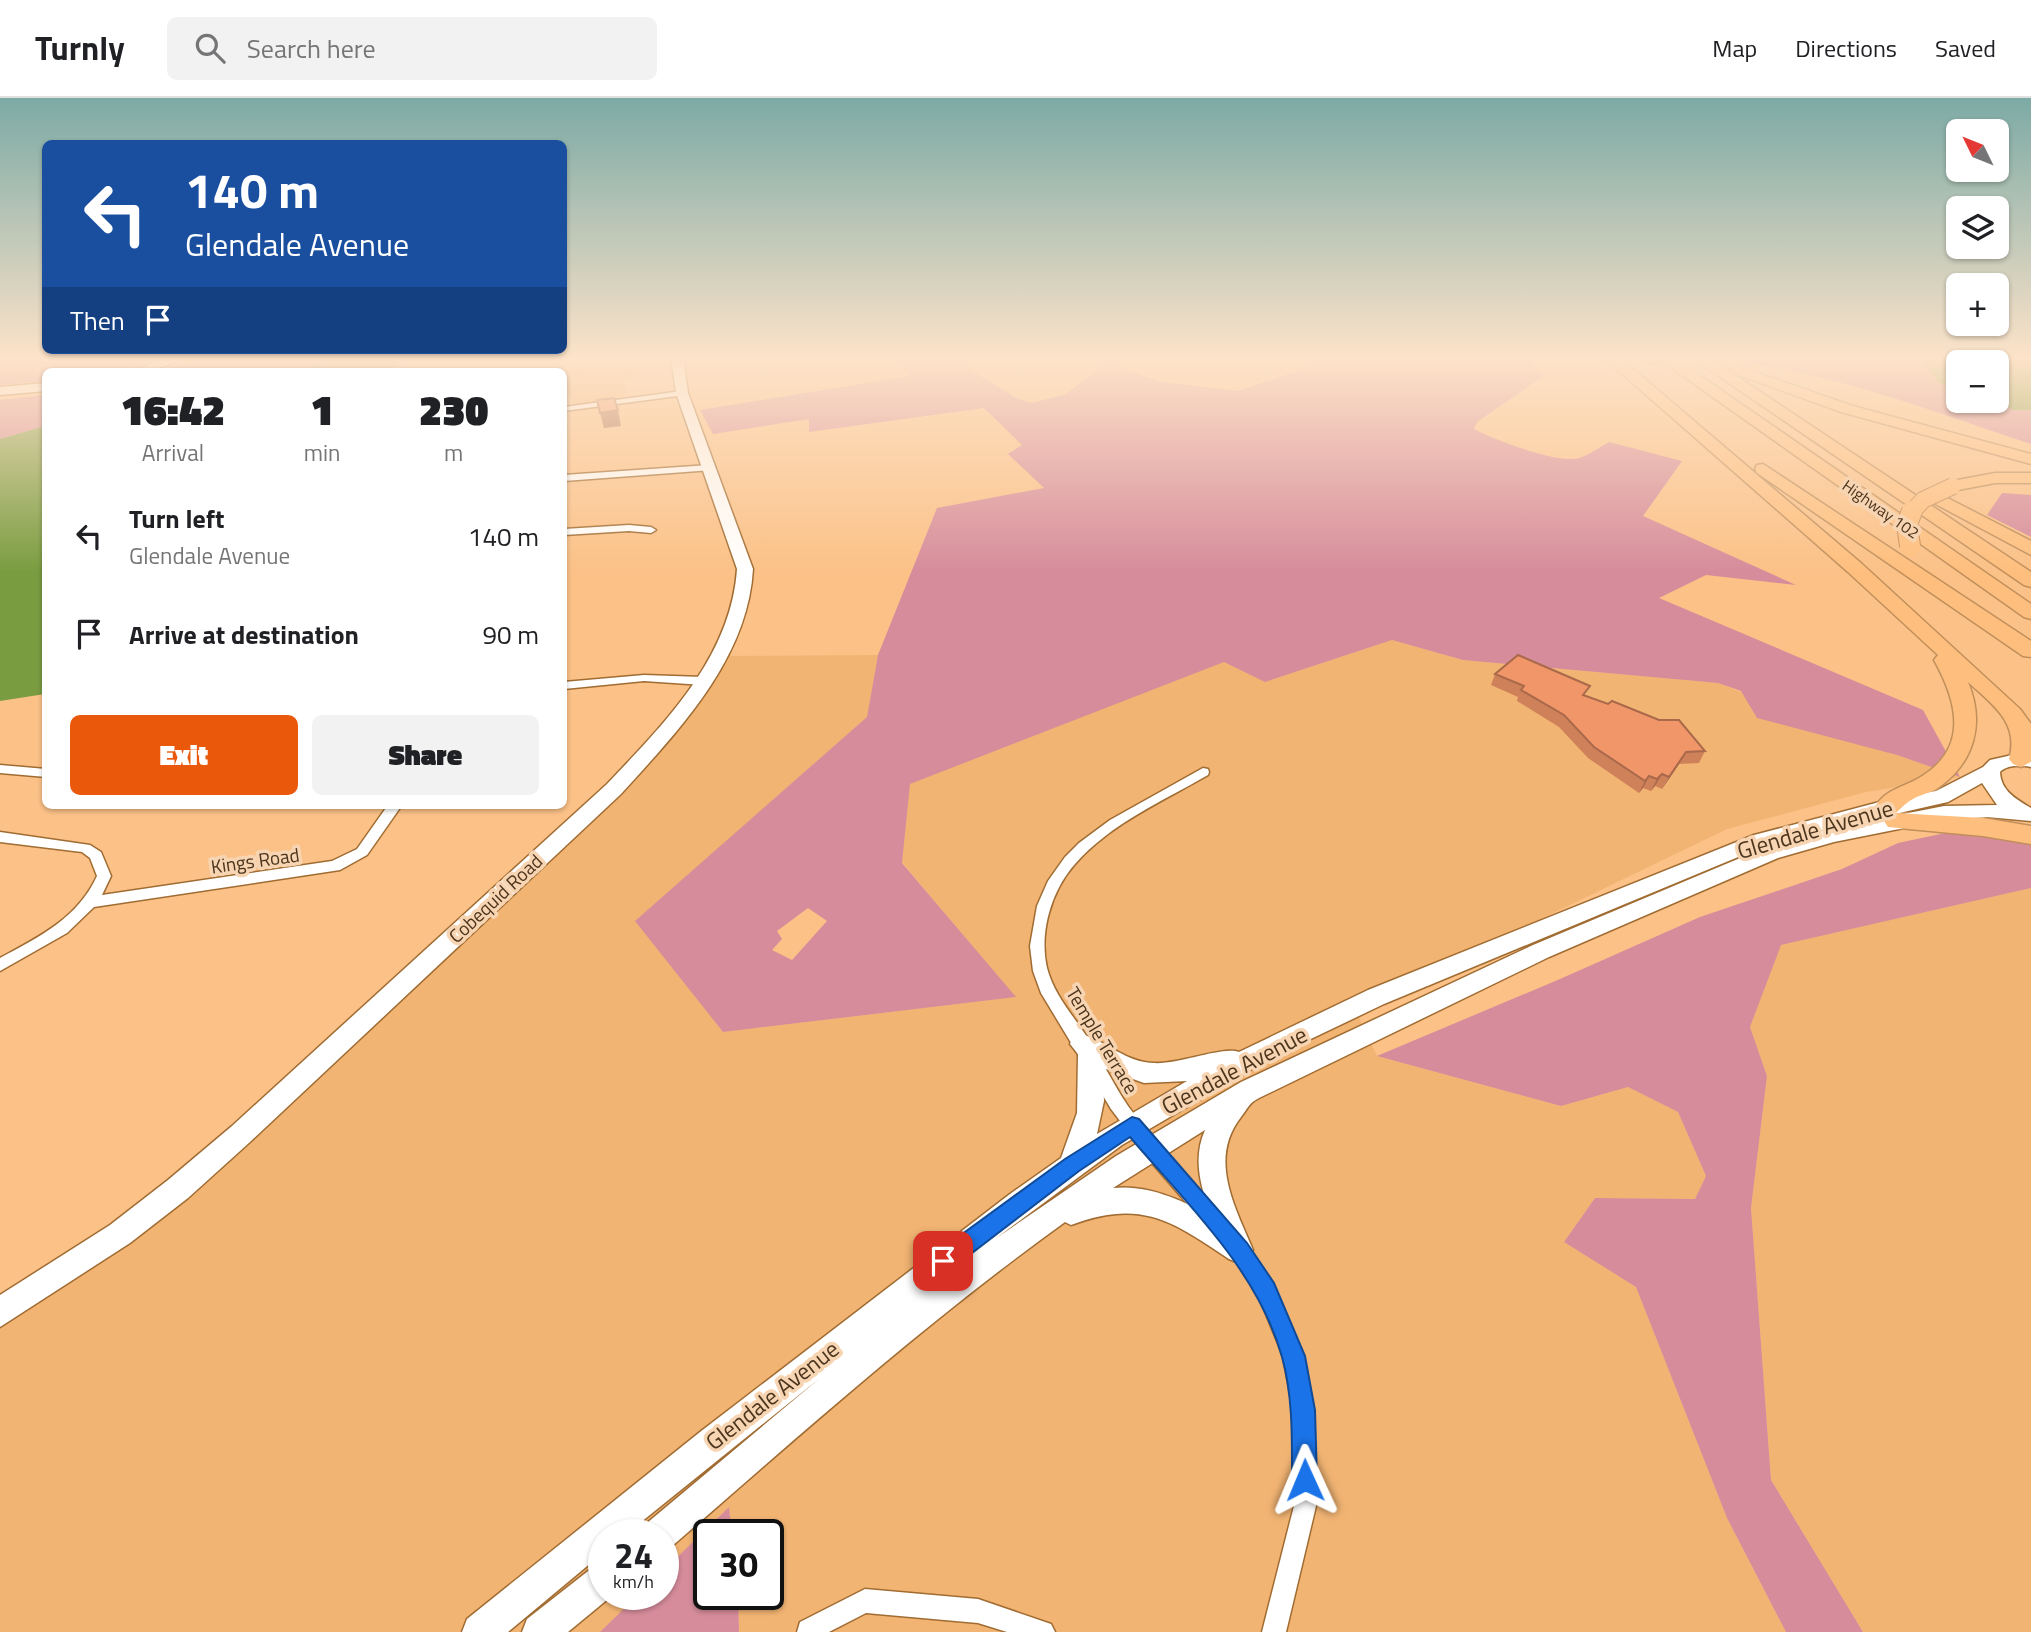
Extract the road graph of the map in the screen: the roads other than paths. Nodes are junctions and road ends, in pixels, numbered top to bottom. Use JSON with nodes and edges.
{"nodes":[{"id":1,"x":695,"y":429,"type":"edge"},
{"id":2,"x":1693,"y":429,"type":"edge"},
{"id":3,"x":1707,"y":429,"type":"edge"},
{"id":4,"x":1765,"y":429,"type":"edge"},
{"id":5,"x":1809,"y":429,"type":"edge"},
{"id":6,"x":1825,"y":429,"type":"edge"},
{"id":7,"x":1923,"y":429,"type":"edge"},
{"id":8,"x":2031,"y":459,"type":"edge"},
{"id":9,"x":709,"y":468,"type":"junction"},
{"id":10,"x":567,"y":478,"type":"edge"},
{"id":11,"x":2031,"y":478,"type":"edge"},
{"id":12,"x":651,"y":530,"type":"dead end"},
{"id":13,"x":567,"y":532,"type":"edge"},
{"id":14,"x":2031,"y":549,"type":"edge"},
{"id":15,"x":2031,"y":581,"type":"edge"},
{"id":16,"x":2031,"y":613,"type":"edge"},
{"id":17,"x":2008,"y":635,"type":"junction"},
{"id":18,"x":1937,"y":643,"type":"junction"},
{"id":19,"x":2031,"y":651,"type":"edge"},
{"id":20,"x":703,"y":681,"type":"junction"},
{"id":21,"x":567,"y":686,"type":"edge"},
{"id":22,"x":2026,"y":760,"type":"edge"},
{"id":23,"x":0,"y":769,"type":"edge"},
{"id":24,"x":1990,"y":771,"type":"junction"},
{"id":25,"x":1203,"y":772,"type":"dead end"},
{"id":26,"x":42,"y":773,"type":"edge"},
{"id":27,"x":387,"y":809,"type":"edge"},
{"id":28,"x":1892,"y":814,"type":"junction"},
{"id":29,"x":2030,"y":822,"type":"edge"},
{"id":30,"x":0,"y":837,"type":"edge"},
{"id":31,"x":93,"y":902,"type":"junction"},
{"id":32,"x":0,"y":965,"type":"edge"},
{"id":33,"x":1086,"y":1050,"type":"junction"},
{"id":34,"x":1260,"y":1052,"type":"junction"},
{"id":35,"x":1250,"y":1090,"type":"junction"},
{"id":36,"x":1132,"y":1125,"type":"junction"},
{"id":37,"x":1152,"y":1148,"type":"junction"},
{"id":38,"x":1072,"y":1165,"type":"junction"},
{"id":39,"x":1039,"y":1226,"type":"junction"},
{"id":40,"x":1239,"y":1250,"type":"junction"},
{"id":41,"x":0,"y":1312,"type":"edge"},
{"id":42,"x":678,"y":1519,"type":"edge"},
{"id":43,"x":588,"y":1593,"type":"edge"},
{"id":44,"x":1283,"y":1597,"type":"junction"},
{"id":45,"x":808,"y":1630,"type":"edge"},
{"id":46,"x":480,"y":1632,"type":"edge"},
{"id":47,"x":540,"y":1632,"type":"edge"},
{"id":48,"x":1043,"y":1632,"type":"edge"},
{"id":49,"x":1274,"y":1632,"type":"edge"},
{"id":50,"x":1283,"y":1632,"type":"edge"}],
"edges":[{"from":1,"to":9,"type":"main road","name":"Cobequid Road"},
{"from":2,"to":18,"type":"highway"},
{"from":3,"to":17,"type":"highway"},
{"from":4,"to":16,"type":"highway","name":"Highway 102"},
{"from":5,"to":15,"type":"highway","name":"Highway 102"},
{"from":6,"to":14,"type":"highway"},
{"from":7,"to":8,"type":"highway"},
{"from":9,"to":10,"type":"street"},
{"from":9,"to":20,"type":"main road","name":"Cobequid Road"},
{"from":11,"to":17,"type":"highway","bridge":true},
{"from":12,"to":13,"type":"street"},
{"from":17,"to":19,"type":"highway"},
{"from":18,"to":22,"type":"highway"},
{"from":18,"to":28,"type":"highway"},
{"from":20,"to":21,"type":"street"},
{"from":20,"to":41,"type":"main road","name":"Cobequid Road"},
{"from":22,"to":24,"type":"main road","name":"Glendale Avenue"},
{"from":23,"to":26,"type":"street"},
{"from":24,"to":28,"type":"main road","name":"Glendale Avenue"},
{"from":24,"to":29,"type":"main road"},
{"from":25,"to":33,"type":"street","name":"Temple Terrace"},
{"from":27,"to":31,"type":"street","name":"Kings Road"},
{"from":28,"to":29,"type":"highway"},
{"from":28,"to":34,"type":"main road","name":"Glendale Avenue"},
{"from":28,"to":35,"type":"main road","name":"Glendale Avenue"},
{"from":30,"to":31,"type":"street"},
{"from":31,"to":32,"type":"street"},
{"from":33,"to":34,"type":"main road"},
{"from":33,"to":36,"type":"street","name":"Temple Terrace"},
{"from":33,"to":38,"type":"main road"},
{"from":34,"to":36,"type":"main road","name":"Glendale Avenue"},
{"from":35,"to":37,"type":"main road","name":"Glendale Avenue"},
{"from":35,"to":40,"type":"main road"},
{"from":36,"to":37,"type":"street","name":"Temple Terrace"},
{"from":36,"to":38,"type":"main road","name":"Glendale Avenue"},
{"from":37,"to":39,"type":"main road","name":"Glendale Avenue"},
{"from":37,"to":40,"type":"street","name":"Temple Terrace"},
{"from":38,"to":46,"type":"main road","name":"Glendale Avenue"},
{"from":39,"to":40,"type":"main road"},
{"from":39,"to":42,"type":"main road","name":"Glendale Avenue"},
{"from":40,"to":44,"type":"street","name":"Temple Terrace"},
{"from":43,"to":47,"type":"main road"},
{"from":44,"to":49,"type":"street"},
{"from":44,"to":50,"type":"street"},
{"from":45,"to":48,"type":"street"}]}
